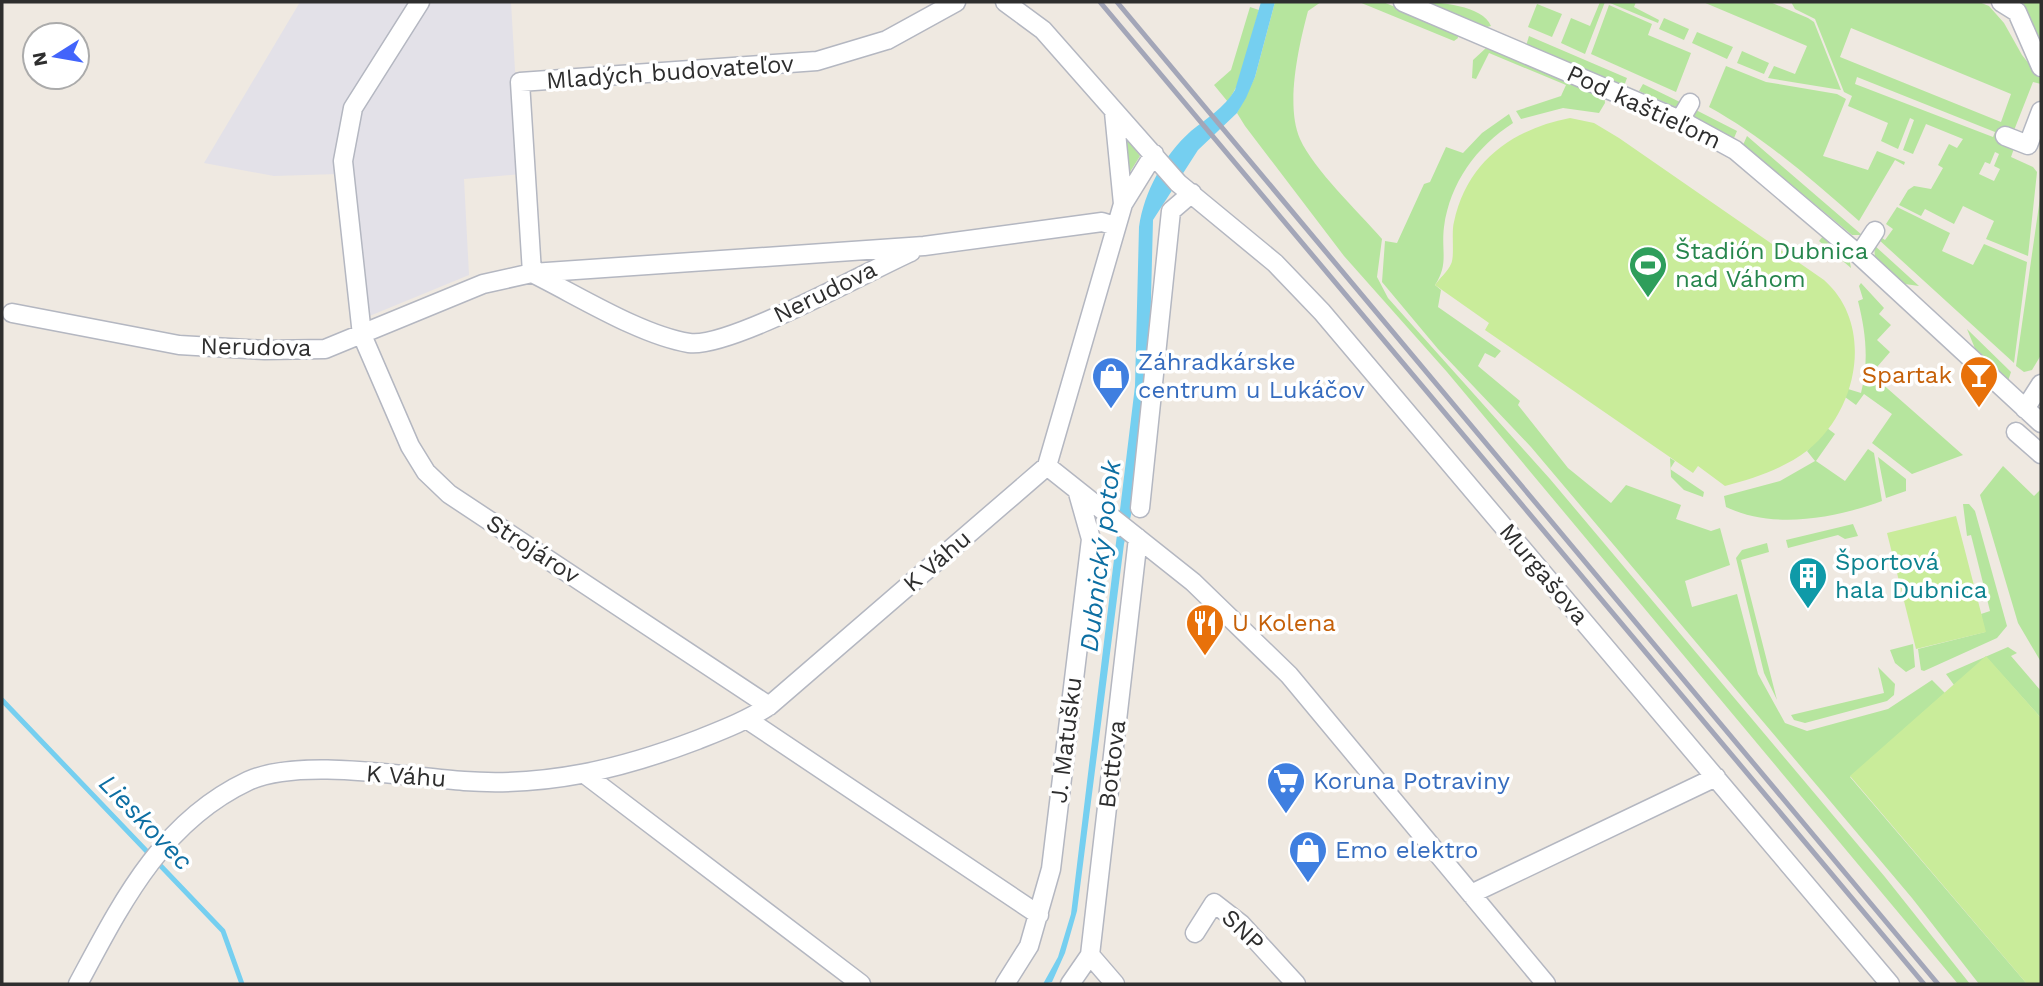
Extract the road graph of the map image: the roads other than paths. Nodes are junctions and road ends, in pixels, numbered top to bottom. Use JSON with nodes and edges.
{"nodes":[{"id":1,"x":420,"y":2,"type":"edge"},
{"id":2,"x":956,"y":2,"type":"edge"},
{"id":3,"x":1005,"y":2,"type":"edge"},
{"id":4,"x":1403,"y":2,"type":"edge"},
{"id":5,"x":2001,"y":2,"type":"edge"},
{"id":6,"x":2015,"y":7,"type":"edge"},
{"id":7,"x":2041,"y":67,"type":"edge"},
{"id":8,"x":1690,"y":103,"type":"dead end"},
{"id":9,"x":1114,"y":111,"type":"junction"},
{"id":10,"x":2041,"y":111,"type":"edge"},
{"id":11,"x":1680,"y":120,"type":"junction"},
{"id":12,"x":2005,"y":136,"type":"dead end"},
{"id":13,"x":1158,"y":159,"type":"junction"},
{"id":14,"x":1185,"y":188,"type":"junction"},
{"id":15,"x":1123,"y":204,"type":"junction"},
{"id":16,"x":1115,"y":226,"type":"junction"},
{"id":17,"x":1875,"y":231,"type":"dead end"},
{"id":18,"x":924,"y":246,"type":"junction"},
{"id":19,"x":1859,"y":256,"type":"junction"},
{"id":20,"x":532,"y":273,"type":"junction"},
{"id":21,"x":12,"y":313,"type":"dead end"},
{"id":22,"x":362,"y":335,"type":"junction"},
{"id":23,"x":2041,"y":384,"type":"edge"},
{"id":24,"x":2025,"y":409,"type":"junction"},
{"id":25,"x":2041,"y":423,"type":"edge"},
{"id":26,"x":2016,"y":432,"type":"dead end"},
{"id":27,"x":2041,"y":454,"type":"edge"},
{"id":28,"x":1047,"y":466,"type":"junction"},
{"id":29,"x":1080,"y":488,"type":"junction"},
{"id":30,"x":1140,"y":508,"type":"dead end"},
{"id":31,"x":1136,"y":536,"type":"junction"},
{"id":32,"x":769,"y":706,"type":"junction"},
{"id":33,"x":748,"y":720,"type":"junction"},
{"id":34,"x":586,"y":775,"type":"junction"},
{"id":35,"x":1716,"y":777,"type":"junction"},
{"id":36,"x":1471,"y":894,"type":"junction"},
{"id":37,"x":1039,"y":915,"type":"junction"},
{"id":38,"x":1195,"y":933,"type":"dead end"},
{"id":39,"x":1090,"y":955,"type":"junction"},
{"id":40,"x":78,"y":984,"type":"edge"},
{"id":41,"x":862,"y":984,"type":"edge"},
{"id":42,"x":1005,"y":984,"type":"edge"},
{"id":43,"x":1070,"y":984,"type":"edge"},
{"id":44,"x":1115,"y":984,"type":"edge"},
{"id":45,"x":1296,"y":984,"type":"edge"},
{"id":46,"x":1546,"y":984,"type":"edge"},
{"id":47,"x":1890,"y":984,"type":"edge"}],
"edges":[{"from":1,"to":22,"type":"street"},
{"from":2,"to":20,"type":"street","name":"Mladých budovateľov"},
{"from":3,"to":9,"type":"street"},
{"from":4,"to":11,"type":"street","name":"Pod kaštieľom"},
{"from":5,"to":6,"type":"street"},
{"from":6,"to":7,"type":"street"},
{"from":8,"to":11,"type":"street"},
{"from":9,"to":13,"type":"street"},
{"from":9,"to":15,"type":"street"},
{"from":10,"to":12,"type":"street"},
{"from":11,"to":19,"type":"street","name":"Pod kaštieľom"},
{"from":13,"to":14,"type":"street","name":"Murgašova"},
{"from":13,"to":15,"type":"street"},
{"from":14,"to":30,"type":"street"},
{"from":14,"to":35,"type":"street","name":"Murgašova"},
{"from":15,"to":16,"type":"street"},
{"from":16,"to":18,"type":"street","name":"Nerudova"},
{"from":16,"to":28,"type":"street"},
{"from":17,"to":19,"type":"street"},
{"from":18,"to":20,"type":"street","name":"Nerudova"},
{"from":18,"to":20,"type":"street","name":"Nerudova"},
{"from":19,"to":24,"type":"street","name":"Pod kaštieľom"},
{"from":20,"to":22,"type":"street","name":"Nerudova"},
{"from":21,"to":22,"type":"street","name":"Nerudova"},
{"from":22,"to":32,"type":"street","name":"Strojárov"},
{"from":23,"to":24,"type":"street"},
{"from":24,"to":25,"type":"street","name":"Pod kaštieľom"},
{"from":26,"to":27,"type":"street"},
{"from":28,"to":29,"type":"street"},
{"from":28,"to":32,"type":"street","name":"K Váhu"},
{"from":29,"to":31,"type":"street"},
{"from":29,"to":37,"type":"street","name":"J. Matušku"},
{"from":31,"to":36,"type":"street"},
{"from":31,"to":39,"type":"street","name":"Bottova"},
{"from":32,"to":33,"type":"street","name":"K Váhu"},
{"from":33,"to":34,"type":"street","name":"K Váhu"},
{"from":33,"to":37,"type":"street"},
{"from":34,"to":40,"type":"street","name":"K Váhu"},
{"from":34,"to":41,"type":"street"},
{"from":35,"to":36,"type":"street"},
{"from":35,"to":47,"type":"street","name":"Murgašova"},
{"from":36,"to":46,"type":"street"},
{"from":37,"to":42,"type":"street","name":"J. Matušku"},
{"from":38,"to":45,"type":"street","name":"SNP"},
{"from":39,"to":43,"type":"street","name":"Bottova"},
{"from":39,"to":44,"type":"street"}]}
